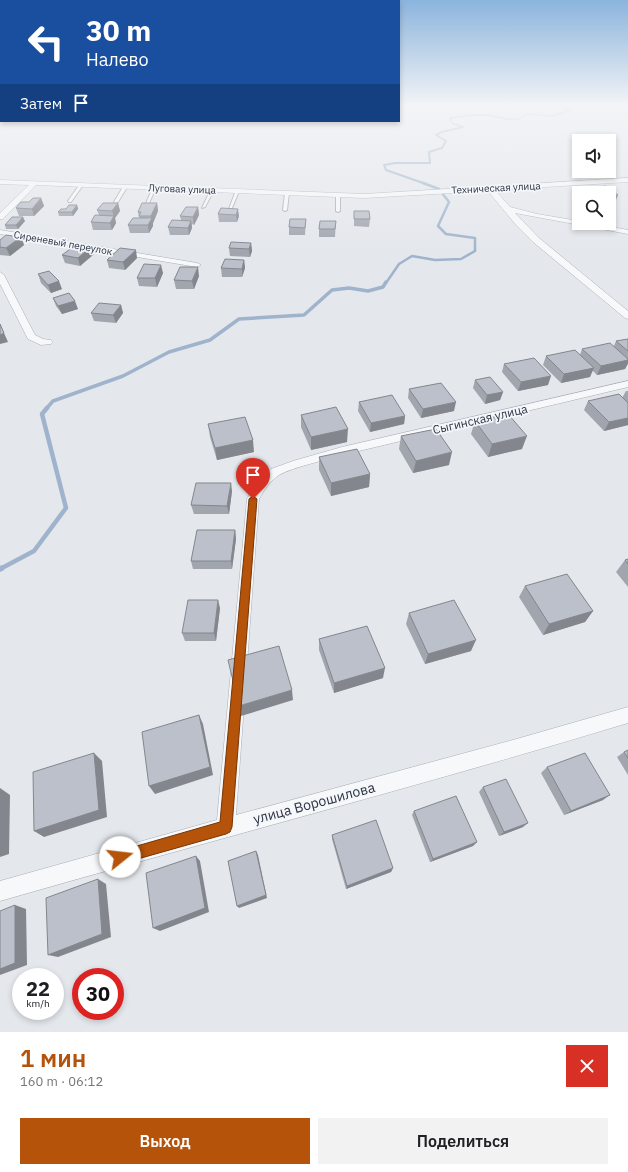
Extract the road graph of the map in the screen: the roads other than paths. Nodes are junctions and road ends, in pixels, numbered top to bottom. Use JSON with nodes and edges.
{"nodes":[{"id":1,"x":628,"y":180,"type":"edge"},
{"id":2,"x":0,"y":182,"type":"edge"},
{"id":3,"x":35,"y":183,"type":"junction"},
{"id":4,"x":81,"y":185,"type":"junction"},
{"id":5,"x":125,"y":187,"type":"junction"},
{"id":6,"x":154,"y":188,"type":"junction"},
{"id":7,"x":490,"y":188,"type":"junction"},
{"id":8,"x":212,"y":190,"type":"junction"},
{"id":9,"x":237,"y":191,"type":"junction"},
{"id":10,"x":287,"y":193,"type":"junction"},
{"id":11,"x":338,"y":195,"type":"junction"},
{"id":12,"x":364,"y":196,"type":"joint"},
{"id":13,"x":70,"y":201,"type":"dead end"},
{"id":14,"x":116,"y":202,"type":"edge"},
{"id":15,"x":146,"y":205,"type":"edge"},
{"id":16,"x":203,"y":207,"type":"dead end"},
{"id":17,"x":230,"y":208,"type":"edge"},
{"id":18,"x":507,"y":209,"type":"junction"},
{"id":19,"x":285,"y":210,"type":"dead end"},
{"id":20,"x":338,"y":211,"type":"dead end"},
{"id":21,"x":0,"y":217,"type":"edge"},
{"id":22,"x":0,"y":232,"type":"edge"},
{"id":23,"x":628,"y":232,"type":"edge"},
{"id":24,"x":197,"y":265,"type":"edge"},
{"id":25,"x":0,"y":275,"type":"edge"},
{"id":26,"x":628,"y":316,"type":"edge"},
{"id":27,"x":48,"y":342,"type":"dead end"},
{"id":28,"x":628,"y":384,"type":"edge"},
{"id":29,"x":628,"y":715,"type":"edge"},
{"id":30,"x":226,"y":827,"type":"junction"},
{"id":31,"x":0,"y":891,"type":"edge"}],
"edges":[{"from":1,"to":7,"type":"street","name":"Техническая улица"},
{"from":2,"to":3,"type":"street","name":"Луговая улица"},
{"from":3,"to":4,"type":"street","name":"Луговая улица"},
{"from":3,"to":21,"type":"street"},
{"from":4,"to":5,"type":"street","name":"Луговая улица"},
{"from":4,"to":13,"type":"lane"},
{"from":5,"to":6,"type":"street","name":"Луговая улица"},
{"from":5,"to":14,"type":"lane"},
{"from":6,"to":8,"type":"street","name":"Луговая улица"},
{"from":6,"to":15,"type":"lane"},
{"from":7,"to":12,"type":"street","name":"Техническая улица"},
{"from":7,"to":18,"type":"street"},
{"from":8,"to":9,"type":"street","name":"Луговая улица"},
{"from":8,"to":16,"type":"lane"},
{"from":9,"to":10,"type":"street","name":"Луговая улица"},
{"from":9,"to":17,"type":"lane"},
{"from":10,"to":11,"type":"street","name":"Луговая улица"},
{"from":10,"to":19,"type":"lane"},
{"from":11,"to":12,"type":"street","name":"Луговая улица"},
{"from":11,"to":20,"type":"lane"},
{"from":18,"to":23,"type":"street"},
{"from":18,"to":26,"type":"street"},
{"from":22,"to":24,"type":"street","name":"Сиреневый переулок"},
{"from":25,"to":27,"type":"street"},
{"from":28,"to":30,"type":"street","name":"Сыгинская улица"},
{"from":29,"to":30,"type":"street","name":"улица Ворошилова"},
{"from":30,"to":31,"type":"street","name":"улица Ворошилова"}]}
